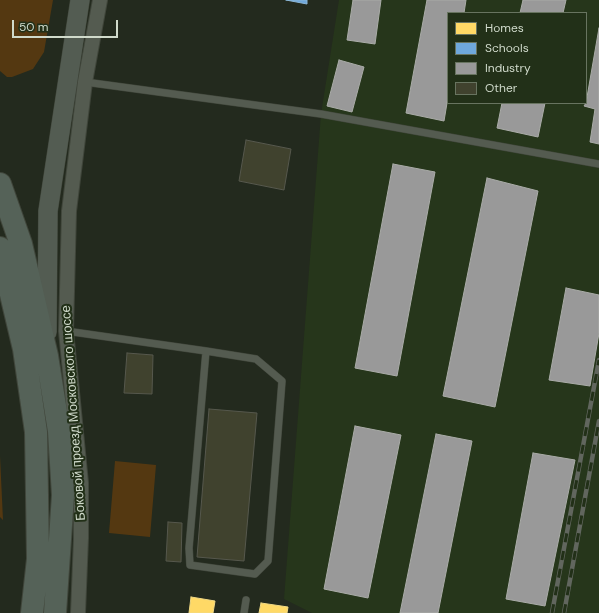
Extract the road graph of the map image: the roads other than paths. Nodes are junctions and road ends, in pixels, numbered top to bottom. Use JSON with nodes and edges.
{"nodes":[{"id":1,"x":80,"y":0,"type":"edge"},
{"id":2,"x":100,"y":0,"type":"edge"},
{"id":3,"x":85,"y":82,"type":"junction"},
{"id":4,"x":599,"y":164,"type":"edge"},
{"id":5,"x":0,"y":184,"type":"edge"},
{"id":6,"x":0,"y":248,"type":"edge"},
{"id":7,"x":66,"y":331,"type":"junction"},
{"id":8,"x":206,"y":351,"type":"junction"},
{"id":9,"x":47,"y":356,"type":"junction"},
{"id":10,"x":246,"y":600,"type":"dead end"},
{"id":11,"x":32,"y":613,"type":"edge"},
{"id":12,"x":55,"y":613,"type":"edge"},
{"id":13,"x":78,"y":613,"type":"edge"},
{"id":14,"x":244,"y":613,"type":"edge"}],
"edges":[{"from":1,"to":9,"type":"main road"},
{"from":2,"to":3,"type":"street","name":"Боковой проезд Московского шоссе"},
{"from":3,"to":4,"type":"lane"},
{"from":3,"to":7,"type":"street","name":"Боковой проезд Московского шоссе"},
{"from":5,"to":9,"type":"main road"},
{"from":6,"to":11,"type":"main road"},
{"from":7,"to":8,"type":"lane"},
{"from":7,"to":13,"type":"street","name":"Боковой проезд Московского шоссе"},
{"from":8,"to":8,"type":"lane"},
{"from":9,"to":12,"type":"main road"},
{"from":10,"to":14,"type":"lane"}]}
